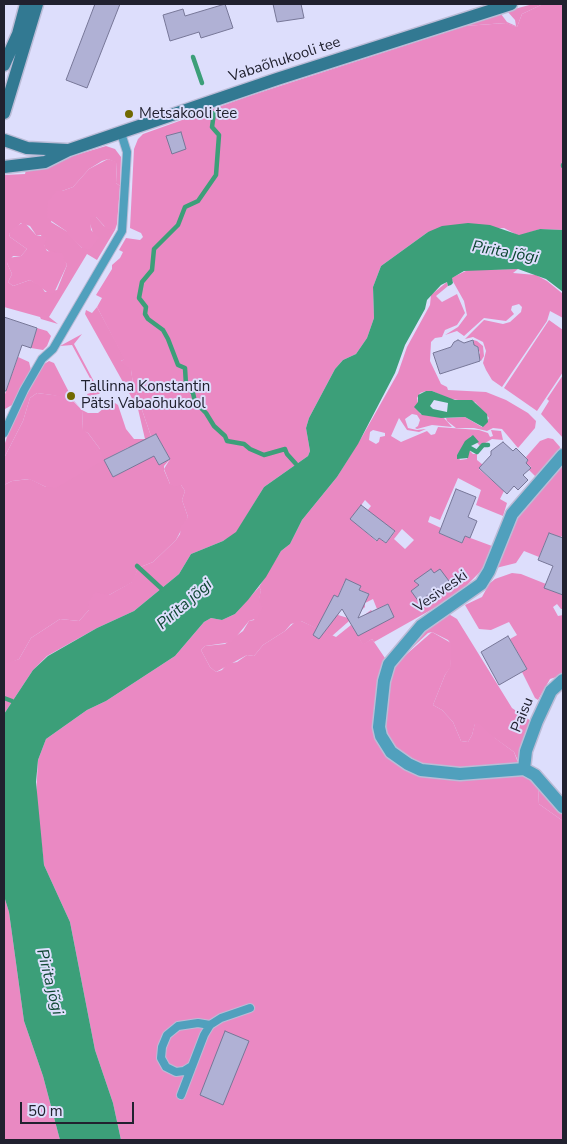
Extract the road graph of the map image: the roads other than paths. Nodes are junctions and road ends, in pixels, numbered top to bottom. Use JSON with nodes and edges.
{"nodes":[{"id":1,"x":26,"y":4,"type":"edge"},
{"id":2,"x":37,"y":4,"type":"edge"},
{"id":3,"x":511,"y":4,"type":"edge"},
{"id":4,"x":4,"y":65,"type":"edge"},
{"id":5,"x":4,"y":113,"type":"edge"},
{"id":6,"x":121,"y":133,"type":"junction"},
{"id":7,"x":4,"y":140,"type":"edge"},
{"id":8,"x":70,"y":150,"type":"junction"},
{"id":9,"x":4,"y":167,"type":"edge"},
{"id":10,"x":4,"y":433,"type":"edge"},
{"id":11,"x":563,"y":455,"type":"edge"},
{"id":12,"x":563,"y":680,"type":"edge"},
{"id":13,"x":524,"y":769,"type":"junction"},
{"id":14,"x":563,"y":807,"type":"edge"},
{"id":15,"x":250,"y":1008,"type":"dead end"},
{"id":16,"x":210,"y":1025,"type":"junction"},
{"id":17,"x":192,"y":1066,"type":"junction"},
{"id":18,"x":181,"y":1095,"type":"dead end"}],
"edges":[{"from":1,"to":4,"type":"street"},
{"from":2,"to":5,"type":"street"},
{"from":3,"to":6,"type":"street","name":"Vabaõhukooli tee"},
{"from":6,"to":8,"type":"street","name":"Vabaõhukooli tee"},
{"from":6,"to":10,"type":"lane"},
{"from":7,"to":8,"type":"street","name":"Vabaõhukooli tee"},
{"from":8,"to":9,"type":"street","name":"Vabaõhukooli tee"},
{"from":11,"to":13,"type":"street","name":"Vesiveski"},
{"from":12,"to":13,"type":"street","name":"Paisu"},
{"from":13,"to":14,"type":"street"},
{"from":15,"to":16,"type":"lane"},
{"from":16,"to":17,"type":"lane"},
{"from":16,"to":17,"type":"lane"},
{"from":17,"to":18,"type":"lane"}]}
